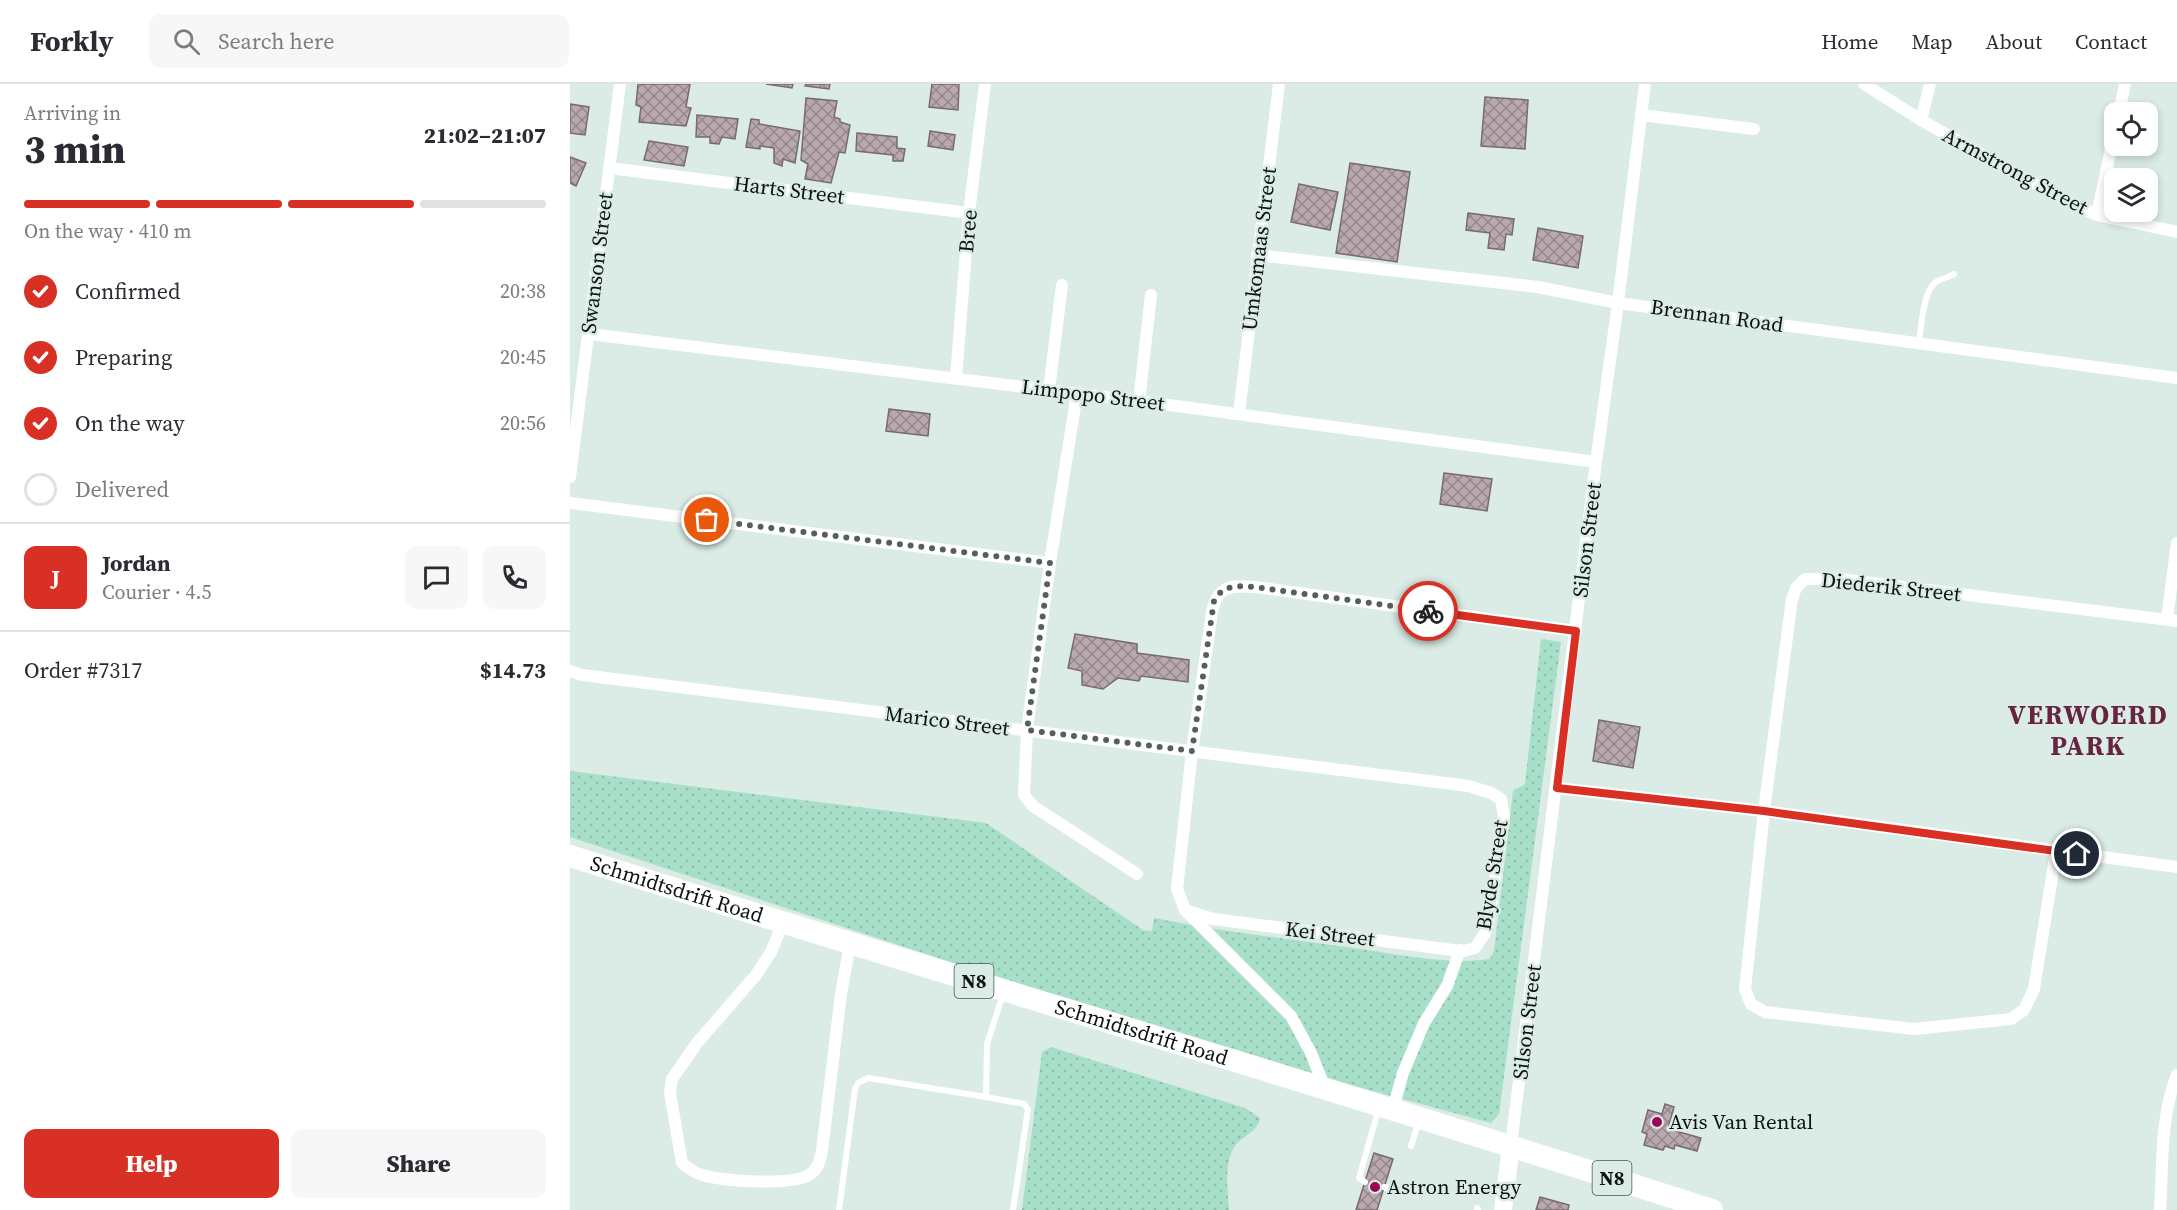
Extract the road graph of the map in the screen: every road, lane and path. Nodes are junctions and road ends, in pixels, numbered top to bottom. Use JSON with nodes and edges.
{"nodes":[{"id":1,"x":620,"y":84,"type":"edge"},
{"id":2,"x":985,"y":84,"type":"edge"},
{"id":3,"x":1279,"y":84,"type":"edge"},
{"id":4,"x":1645,"y":84,"type":"edge"},
{"id":5,"x":1864,"y":84,"type":"edge"},
{"id":6,"x":1930,"y":84,"type":"edge"},
{"id":7,"x":2125,"y":84,"type":"edge"},
{"id":8,"x":2121,"y":102,"type":"edge"},
{"id":9,"x":1641,"y":115,"type":"junction"},
{"id":10,"x":1921,"y":120,"type":"junction"},
{"id":11,"x":1754,"y":129,"type":"dead end"},
{"id":12,"x":2109,"y":156,"type":"edge"},
{"id":13,"x":609,"y":168,"type":"junction"},
{"id":14,"x":969,"y":213,"type":"junction"},
{"id":15,"x":2097,"y":215,"type":"junction"},
{"id":16,"x":2177,"y":232,"type":"edge"},
{"id":17,"x":1257,"y":255,"type":"junction"},
{"id":18,"x":1954,"y":274,"type":"dead end"},
{"id":19,"x":1062,"y":285,"type":"dead end"},
{"id":20,"x":1151,"y":295,"type":"dead end"},
{"id":21,"x":1618,"y":303,"type":"junction"},
{"id":22,"x":589,"y":334,"type":"junction"},
{"id":23,"x":1919,"y":344,"type":"junction"},
{"id":24,"x":956,"y":378,"type":"junction"},
{"id":25,"x":2177,"y":378,"type":"edge"},
{"id":26,"x":1049,"y":390,"type":"junction"},
{"id":27,"x":1077,"y":393,"type":"junction"},
{"id":28,"x":1139,"y":401,"type":"junction"},
{"id":29,"x":1239,"y":413,"type":"junction"},
{"id":30,"x":1596,"y":462,"type":"junction"},
{"id":31,"x":570,"y":477,"type":"edge"},
{"id":32,"x":570,"y":503,"type":"edge"},
{"id":33,"x":2177,"y":543,"type":"edge"},
{"id":34,"x":1050,"y":563,"type":"junction"},
{"id":35,"x":2172,"y":620,"type":"edge"},
{"id":36,"x":1576,"y":631,"type":"junction"},
{"id":37,"x":570,"y":671,"type":"edge"},
{"id":38,"x":1027,"y":730,"type":"junction"},
{"id":39,"x":1192,"y":751,"type":"junction"},
{"id":40,"x":1557,"y":788,"type":"junction"},
{"id":41,"x":1501,"y":799,"type":"joint"},
{"id":42,"x":1764,"y":811,"type":"junction"},
{"id":43,"x":2056,"y":852,"type":"junction"},
{"id":44,"x":570,"y":856,"type":"edge"},
{"id":45,"x":2177,"y":867,"type":"edge"},
{"id":46,"x":1137,"y":874,"type":"dead end"},
{"id":47,"x":1185,"y":910,"type":"junction"},
{"id":48,"x":783,"y":923,"type":"junction"},
{"id":49,"x":850,"y":944,"type":"junction"},
{"id":50,"x":1475,"y":948,"type":"joint"},
{"id":51,"x":1460,"y":950,"type":"junction"},
{"id":52,"x":1004,"y":990,"type":"junction"},
{"id":53,"x":2177,"y":1075,"type":"edge"},
{"id":54,"x":1325,"y":1088,"type":"junction"},
{"id":55,"x":2173,"y":1094,"type":"edge"},
{"id":56,"x":986,"y":1097,"type":"junction"},
{"id":57,"x":1386,"y":1107,"type":"junction"},
{"id":58,"x":1420,"y":1118,"type":"junction"},
{"id":59,"x":1511,"y":1145,"type":"junction"},
{"id":60,"x":1411,"y":1146,"type":"dead end"},
{"id":61,"x":1365,"y":1182,"type":"dead end"},
{"id":62,"x":1384,"y":1187,"type":"dead end"},
{"id":63,"x":1398,"y":1191,"type":"dead end"},
{"id":64,"x":839,"y":1210,"type":"edge"},
{"id":65,"x":1013,"y":1210,"type":"edge"},
{"id":66,"x":1503,"y":1210,"type":"edge"},
{"id":67,"x":1712,"y":1210,"type":"edge"},
{"id":68,"x":2160,"y":1210,"type":"edge"}],
"edges":[{"from":1,"to":13,"type":"street","name":"Swanson Street"},
{"from":2,"to":14,"type":"street","name":"Bree"},
{"from":3,"to":17,"type":"street","name":"Umkomaas Street"},
{"from":4,"to":9,"type":"street","name":"Silson Street"},
{"from":5,"to":10,"type":"street","name":"Armstrong Street"},
{"from":6,"to":10,"type":"street"},
{"from":7,"to":8,"type":"street"},
{"from":9,"to":11,"type":"street"},
{"from":9,"to":21,"type":"street","name":"Silson Street"},
{"from":10,"to":15,"type":"street","name":"Armstrong Street"},
{"from":12,"to":15,"type":"street"},
{"from":13,"to":14,"type":"street","name":"Harts Street"},
{"from":13,"to":22,"type":"street","name":"Swanson Street"},
{"from":14,"to":24,"type":"street","name":"Bree"},
{"from":15,"to":16,"type":"street","name":"Armstrong Street"},
{"from":17,"to":21,"type":"street","name":"Brennan Road"},
{"from":17,"to":29,"type":"street","name":"Umkomaas Street"},
{"from":18,"to":23,"type":"lane"},
{"from":19,"to":26,"type":"street"},
{"from":20,"to":28,"type":"street"},
{"from":21,"to":23,"type":"street","name":"Brennan Road"},
{"from":21,"to":30,"type":"street","name":"Silson Street"},
{"from":22,"to":24,"type":"street","name":"Limpopo Street"},
{"from":22,"to":31,"type":"street","name":"Swanson Street"},
{"from":23,"to":25,"type":"street","name":"Brennan Road"},
{"from":24,"to":26,"type":"street","name":"Limpopo Street"},
{"from":26,"to":27,"type":"street","name":"Limpopo Street"},
{"from":27,"to":28,"type":"street","name":"Limpopo Street"},
{"from":27,"to":34,"type":"street"},
{"from":28,"to":29,"type":"street","name":"Limpopo Street"},
{"from":29,"to":30,"type":"street","name":"Limpopo Street"},
{"from":30,"to":36,"type":"street","name":"Silson Street"},
{"from":32,"to":34,"type":"street"},
{"from":33,"to":35,"type":"street"},
{"from":34,"to":38,"type":"street"},
{"from":35,"to":42,"type":"street","name":"Diederik Street"},
{"from":36,"to":39,"type":"street"},
{"from":36,"to":40,"type":"street","name":"Silson Street"},
{"from":37,"to":38,"type":"street","name":"Marico Street"},
{"from":38,"to":39,"type":"street","name":"Marico Street"},
{"from":38,"to":46,"type":"street"},
{"from":39,"to":41,"type":"street","name":"Marico Street"},
{"from":39,"to":47,"type":"street"},
{"from":40,"to":42,"type":"street"},
{"from":40,"to":59,"type":"street","name":"Silson Street"},
{"from":41,"to":50,"type":"street","name":"Blyde Street"},
{"from":42,"to":43,"type":"street"},
{"from":42,"to":43,"type":"street"},
{"from":43,"to":45,"type":"street"},
{"from":44,"to":48,"type":"highway","name":"Schmidtsdrift Road","number":"N8"},
{"from":47,"to":51,"type":"street","name":"Kei Street"},
{"from":47,"to":54,"type":"street"},
{"from":48,"to":49,"type":"highway","name":"Schmidtsdrift Road","number":"N8"},
{"from":48,"to":49,"type":"street"},
{"from":49,"to":52,"type":"highway","name":"Schmidtsdrift Road","number":"N8"},
{"from":50,"to":51,"type":"street","name":"Kei Street"},
{"from":51,"to":57,"type":"street"},
{"from":52,"to":54,"type":"highway","name":"Schmidtsdrift Road","number":"N8"},
{"from":52,"to":56,"type":"lane"},
{"from":53,"to":55,"type":"street"},
{"from":54,"to":57,"type":"highway","name":"Schmidtsdrift Road","number":"N8"},
{"from":55,"to":68,"type":"street"},
{"from":56,"to":64,"type":"lane"},
{"from":56,"to":65,"type":"lane"},
{"from":57,"to":58,"type":"highway","name":"Schmidtsdrift Road","number":"N8"},
{"from":57,"to":61,"type":"lane"},
{"from":58,"to":59,"type":"highway","name":"Schmidtsdrift Road","number":"N8"},
{"from":58,"to":60,"type":"lane"},
{"from":59,"to":66,"type":"street","name":"Silson Street"},
{"from":59,"to":67,"type":"highway","name":"Schmidtsdrift Road","number":"N8"},
{"from":62,"to":63,"type":"lane"}]}
